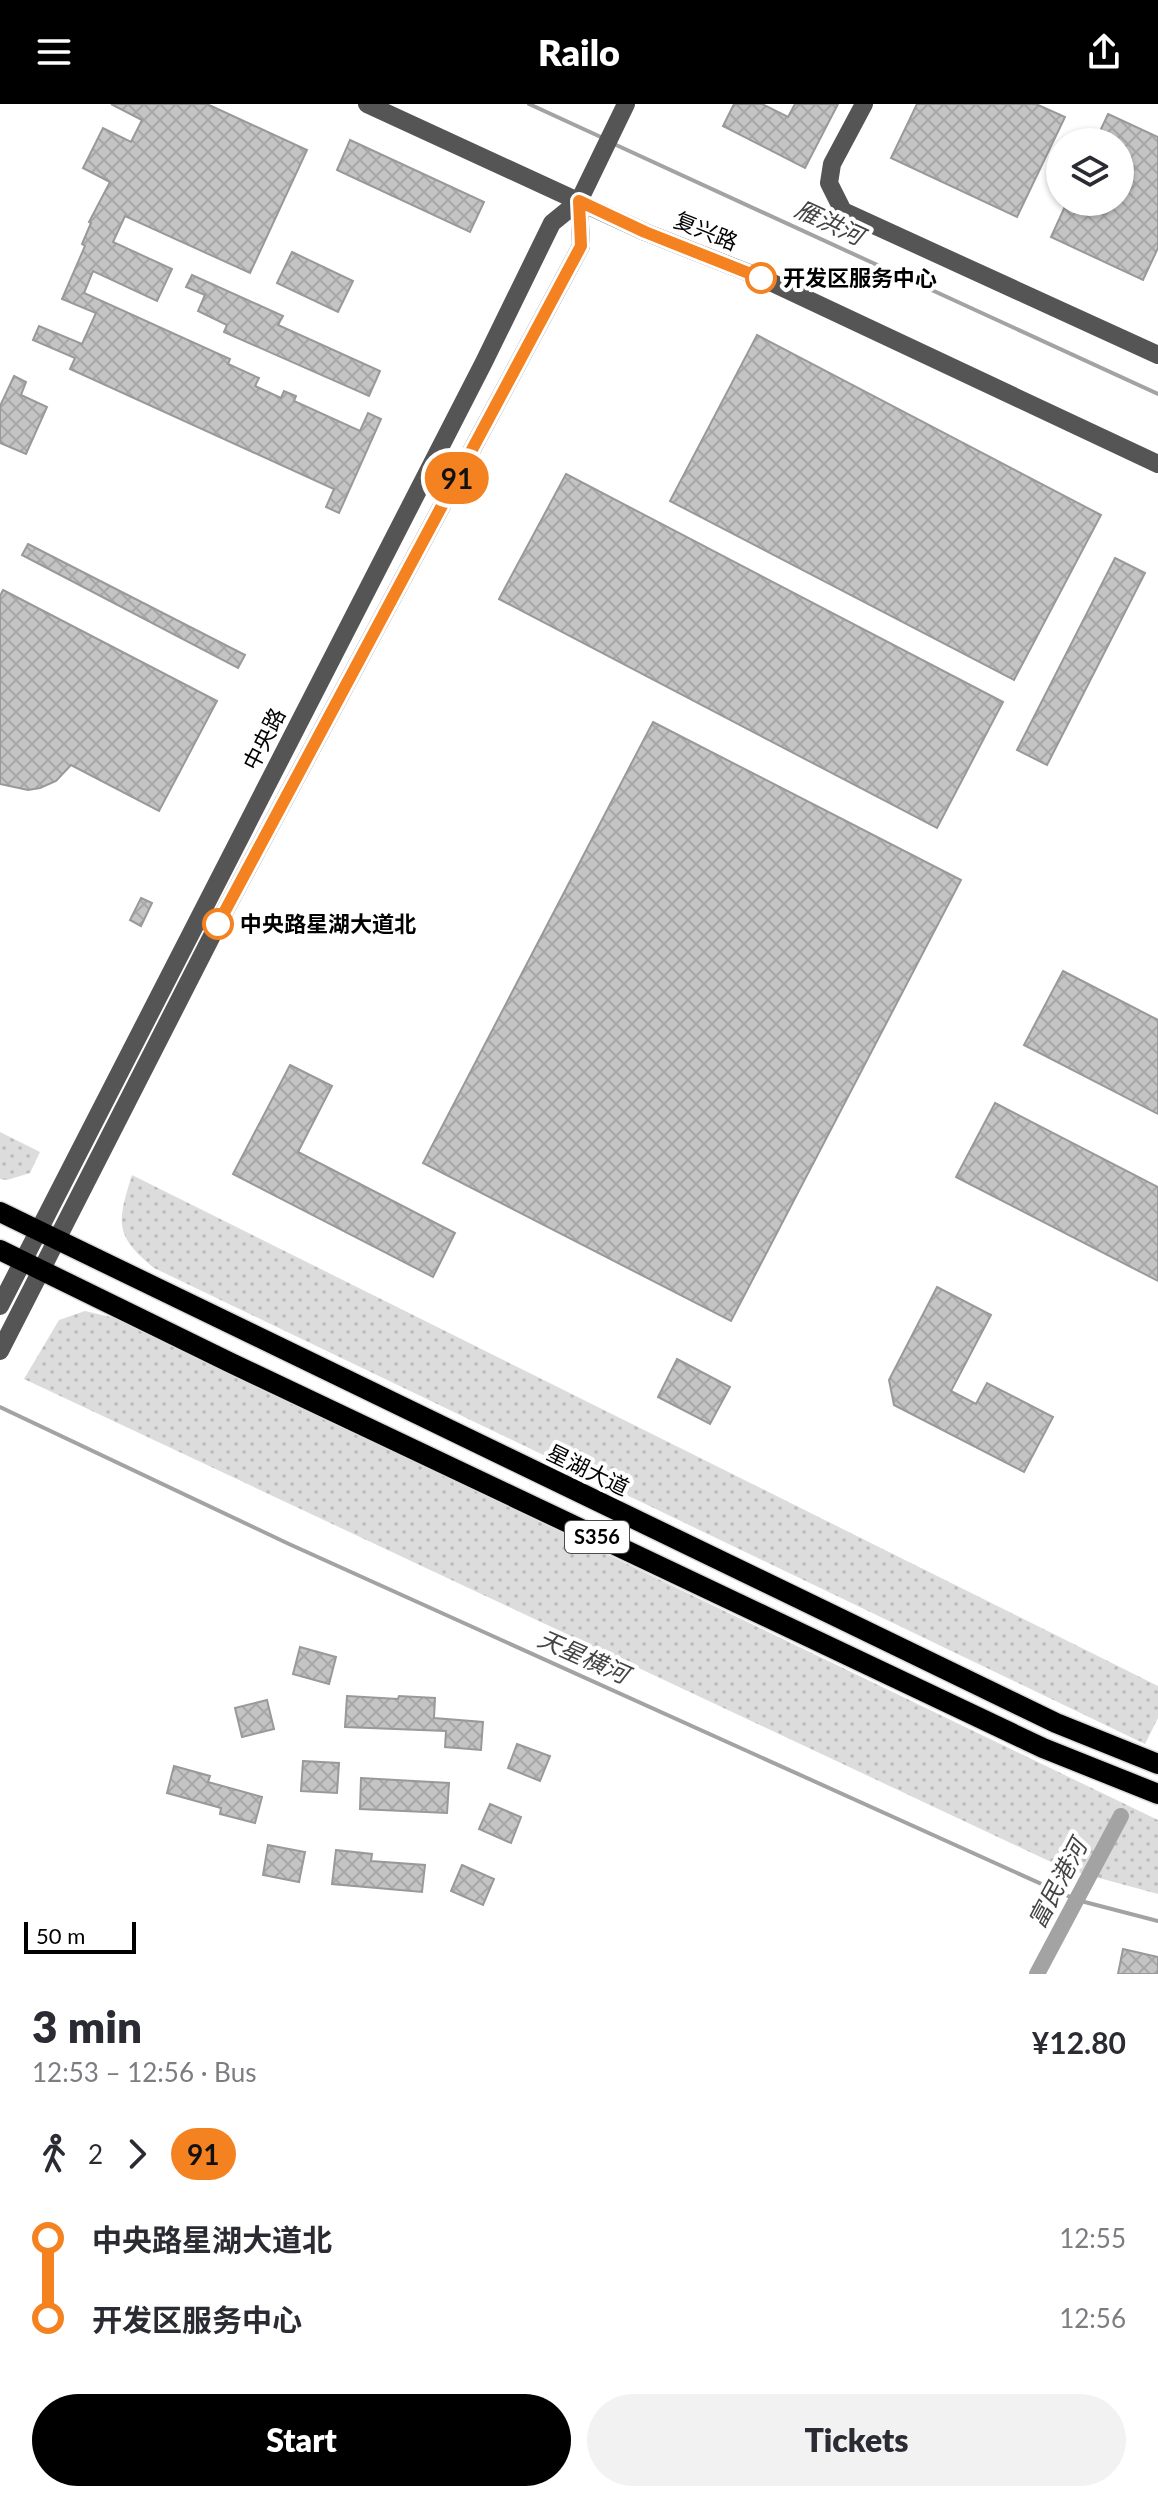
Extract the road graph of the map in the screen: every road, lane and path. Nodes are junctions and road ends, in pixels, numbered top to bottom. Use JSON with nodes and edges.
{"nodes":[{"id":1,"x":367,"y":104,"type":"edge"},
{"id":2,"x":626,"y":104,"type":"edge"},
{"id":3,"x":864,"y":104,"type":"edge"},
{"id":4,"x":579,"y":201,"type":"junction"},
{"id":5,"x":1158,"y":355,"type":"edge"},
{"id":6,"x":1158,"y":464,"type":"edge"},
{"id":7,"x":0,"y":1212,"type":"edge"},
{"id":8,"x":49,"y":1235,"type":"junction"},
{"id":9,"x":0,"y":1250,"type":"edge"},
{"id":10,"x":32,"y":1266,"type":"junction"},
{"id":11,"x":0,"y":1306,"type":"edge"},
{"id":12,"x":0,"y":1351,"type":"edge"},
{"id":13,"x":1158,"y":1764,"type":"edge"},
{"id":14,"x":1158,"y":1794,"type":"edge"}],
"edges":[{"from":1,"to":4,"type":"street","name":"复兴路"},
{"from":2,"to":4,"type":"street"},
{"from":3,"to":5,"type":"street"},
{"from":4,"to":6,"type":"street","name":"复兴路"},
{"from":4,"to":8,"type":"street","name":"中央路"},
{"from":4,"to":8,"type":"street"},
{"from":7,"to":8,"type":"main road","name":"星湖大道"},
{"from":8,"to":10,"type":"street","name":"中央路"},
{"from":8,"to":13,"type":"main road","name":"星湖大道","number":"S356"},
{"from":9,"to":10,"type":"main road"},
{"from":10,"to":11,"type":"street","name":"中央路"},
{"from":10,"to":12,"type":"street","name":"中央路"},
{"from":10,"to":14,"type":"main road","number":"S356"}]}
